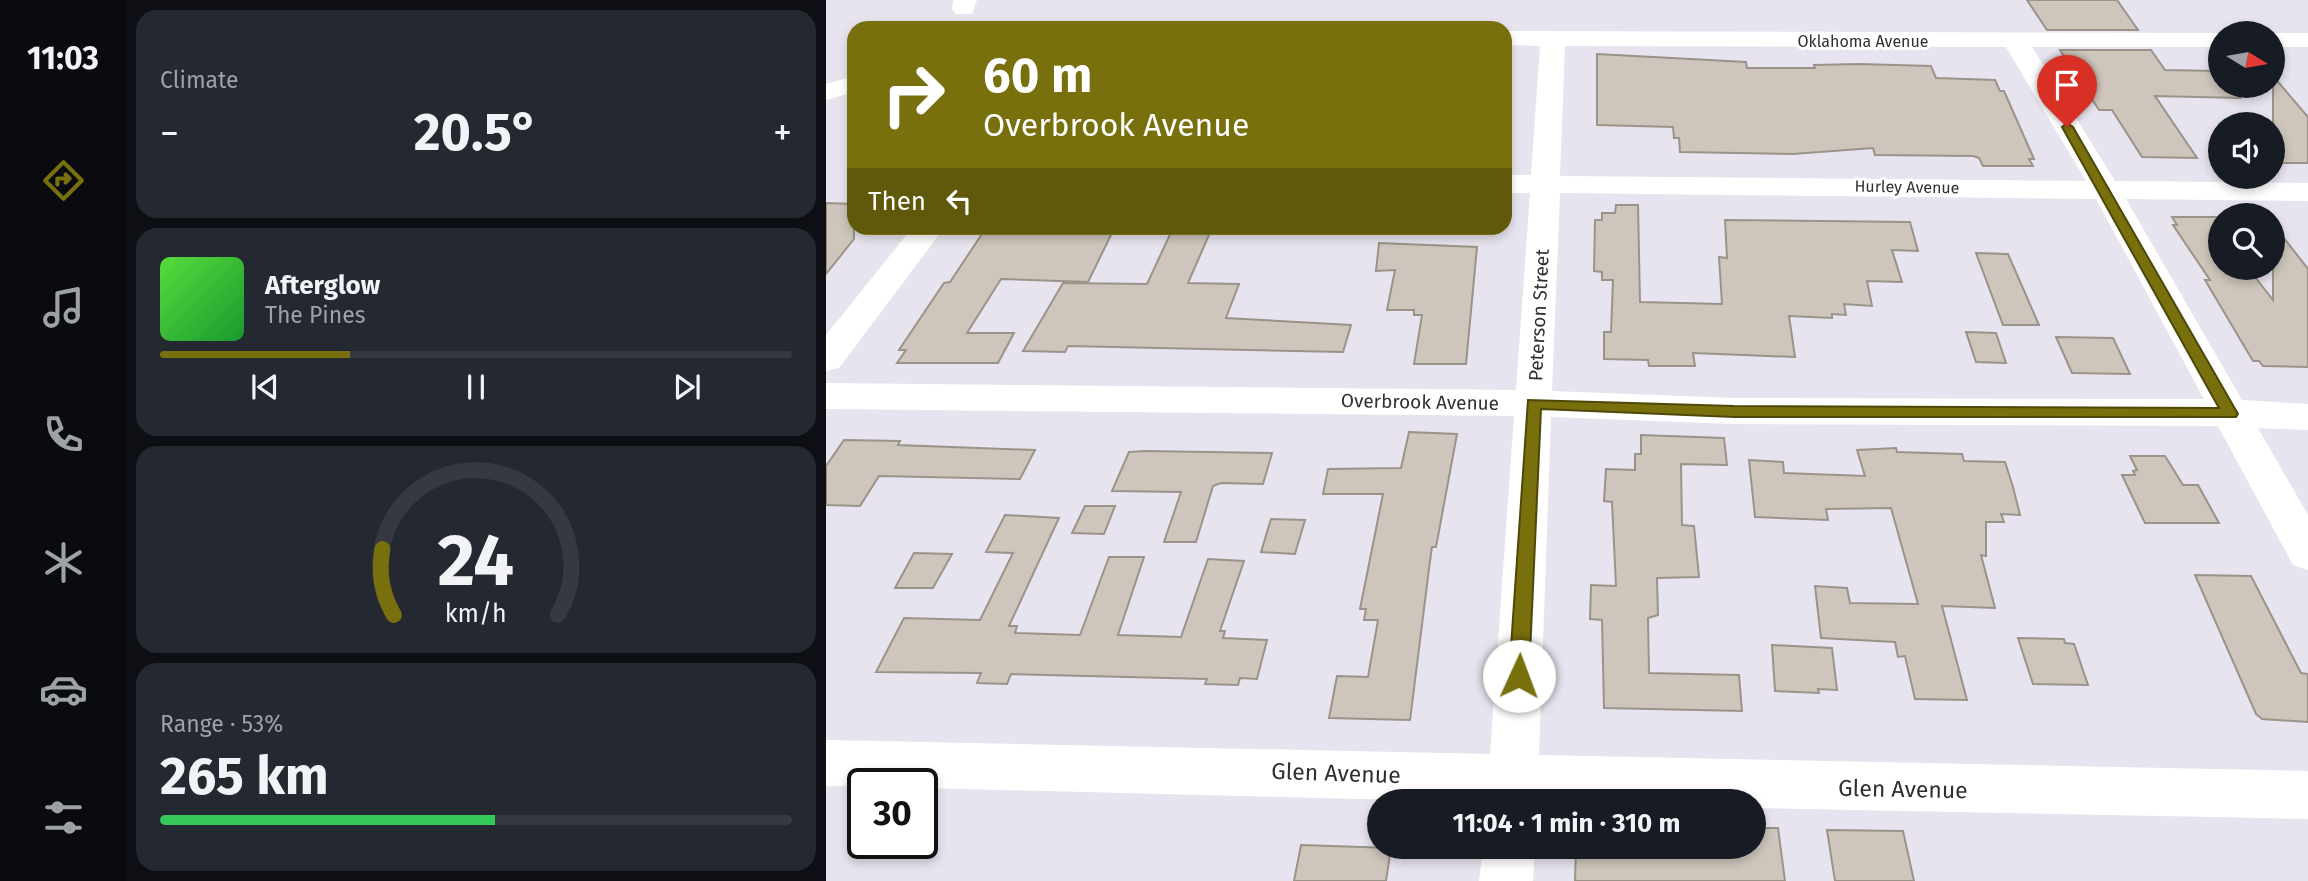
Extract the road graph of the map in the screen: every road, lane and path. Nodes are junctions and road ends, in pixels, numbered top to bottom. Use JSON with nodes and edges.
{"nodes":[{"id":1,"x":1512,"y":37,"type":"edge"},
{"id":2,"x":1553,"y":38,"type":"junction"},
{"id":3,"x":2208,"y":40,"type":"edge"},
{"id":4,"x":2286,"y":40,"type":"edge"},
{"id":5,"x":2308,"y":40,"type":"edge"},
{"id":6,"x":2016,"y":42,"type":"junction"},
{"id":7,"x":847,"y":86,"type":"edge"},
{"id":8,"x":826,"y":92,"type":"edge"},
{"id":9,"x":1512,"y":184,"type":"edge"},
{"id":10,"x":1546,"y":184,"type":"junction"},
{"id":11,"x":2106,"y":190,"type":"junction"},
{"id":12,"x":2308,"y":192,"type":"edge"},
{"id":13,"x":923,"y":235,"type":"edge"},
{"id":14,"x":826,"y":359,"type":"edge"},
{"id":15,"x":826,"y":396,"type":"edge"},
{"id":16,"x":1534,"y":403,"type":"junction"},
{"id":17,"x":2230,"y":414,"type":"junction"},
{"id":18,"x":2308,"y":417,"type":"edge"},
{"id":19,"x":2308,"y":553,"type":"edge"},
{"id":20,"x":826,"y":763,"type":"edge"},
{"id":21,"x":1488,"y":789,"type":"edge"},
{"id":22,"x":1513,"y":789,"type":"edge"},
{"id":23,"x":1766,"y":789,"type":"edge"},
{"id":24,"x":2308,"y":795,"type":"edge"},
{"id":25,"x":1507,"y":859,"type":"edge"},
{"id":26,"x":1506,"y":881,"type":"edge"}],
"edges":[{"from":1,"to":2,"type":"street","name":"Oklahoma Avenue"},
{"from":2,"to":6,"type":"street","name":"Oklahoma Avenue"},
{"from":2,"to":10,"type":"street","name":"Peterson Street"},
{"from":3,"to":6,"type":"street","name":"Oklahoma Avenue"},
{"from":4,"to":5,"type":"street"},
{"from":6,"to":11,"type":"street"},
{"from":7,"to":8,"type":"street"},
{"from":9,"to":10,"type":"street","name":"Hurley Avenue"},
{"from":10,"to":11,"type":"street","name":"Hurley Avenue"},
{"from":10,"to":16,"type":"street","name":"Peterson Street"},
{"from":11,"to":12,"type":"street","name":"Hurley Avenue"},
{"from":11,"to":17,"type":"street"},
{"from":13,"to":14,"type":"street"},
{"from":15,"to":16,"type":"street","name":"Overbrook Avenue"},
{"from":16,"to":17,"type":"street","name":"Overbrook Avenue"},
{"from":16,"to":22,"type":"street","name":"Peterson Street"},
{"from":17,"to":18,"type":"street","name":"Overbrook Avenue"},
{"from":17,"to":19,"type":"street"},
{"from":20,"to":21,"type":"street","name":"Glen Avenue"},
{"from":23,"to":24,"type":"street","name":"Glen Avenue"},
{"from":25,"to":26,"type":"street"}]}
